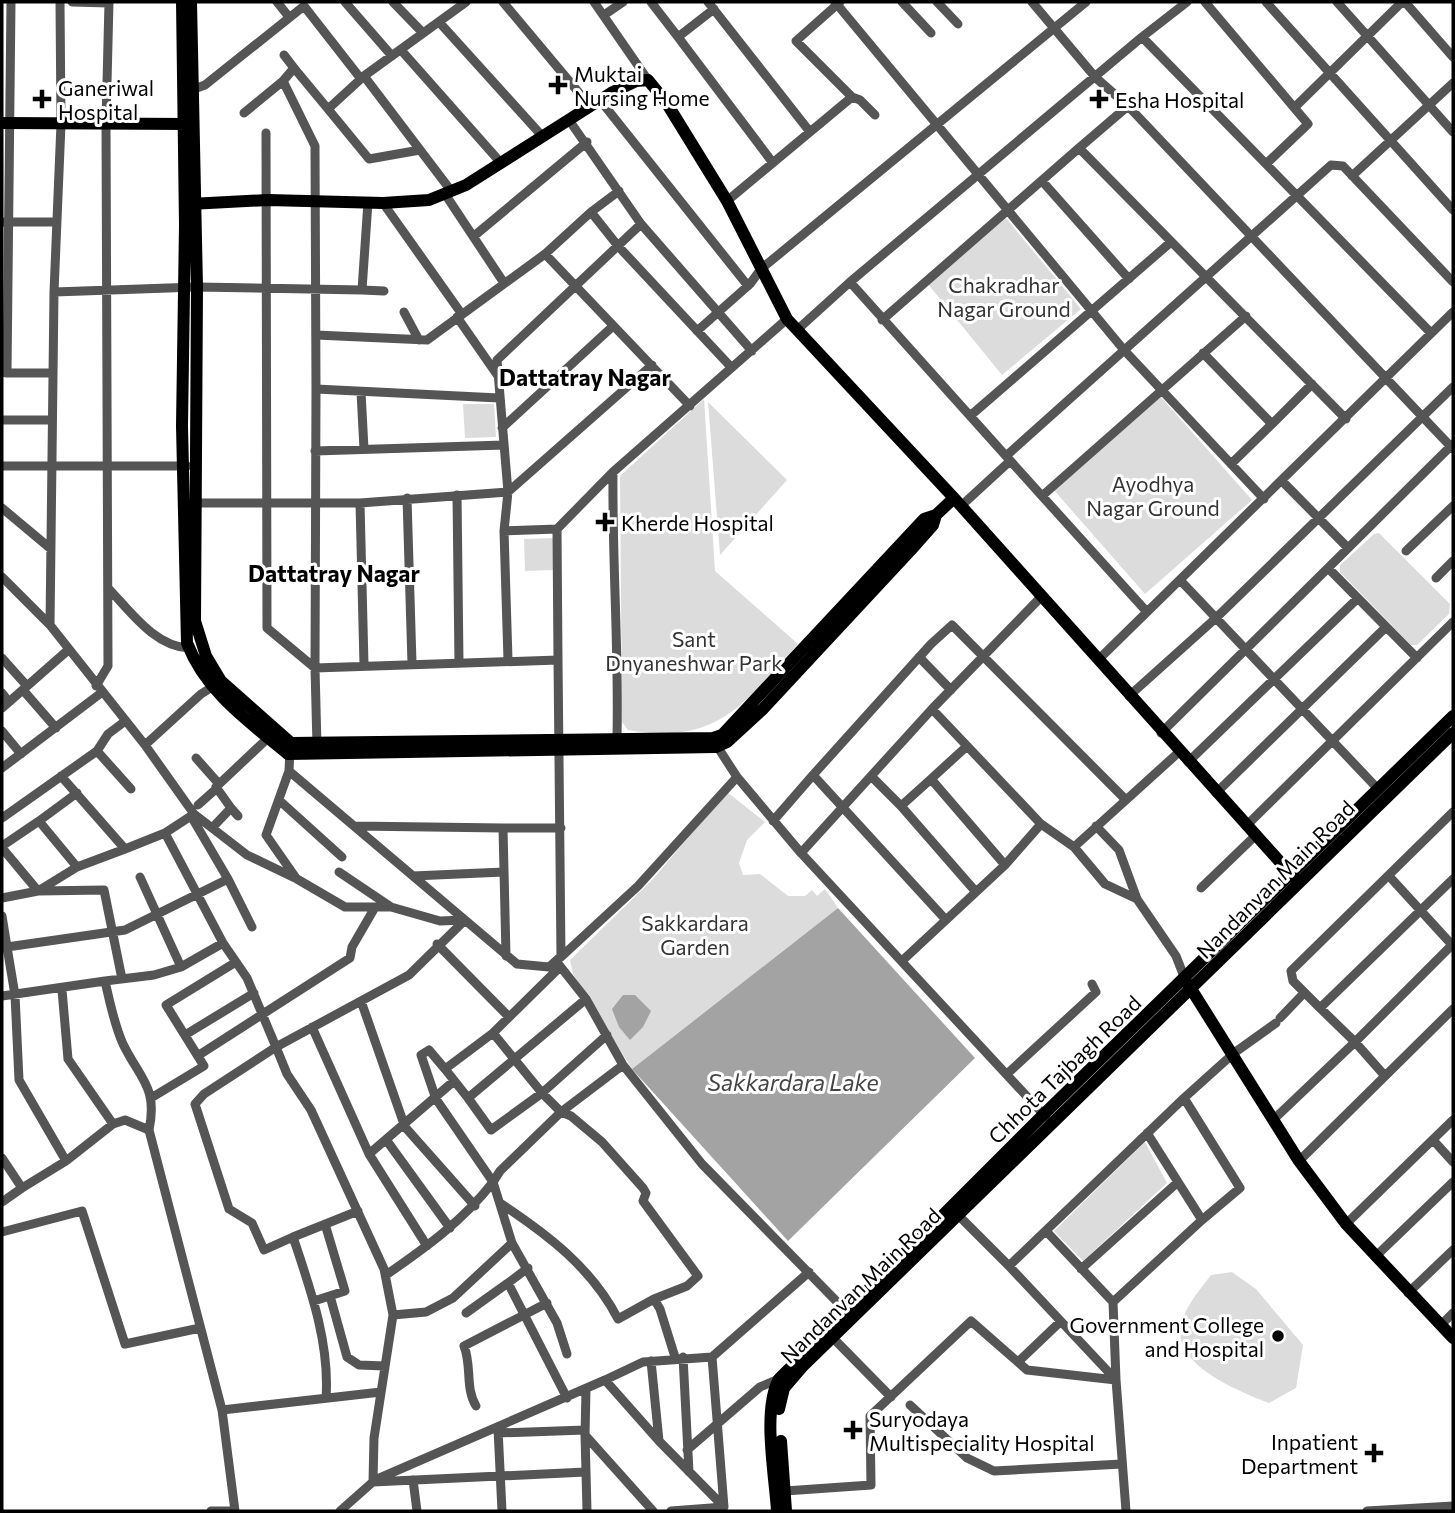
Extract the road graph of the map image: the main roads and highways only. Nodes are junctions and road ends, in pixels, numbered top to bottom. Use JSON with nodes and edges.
{"nodes":[{"id":1,"x":182,"y":2,"type":"edge"},
{"id":2,"x":191,"y":2,"type":"edge"},
{"id":3,"x":6,"y":123,"type":"edge"},
{"id":4,"x":188,"y":124,"type":"junction"},
{"id":5,"x":190,"y":204,"type":"junction"},
{"id":6,"x":190,"y":287,"type":"junction"},
{"id":7,"x":957,"y":502,"type":"junction"},
{"id":8,"x":216,"y":684,"type":"junction"},
{"id":9,"x":1453,"y":716,"type":"edge"},
{"id":10,"x":1453,"y":733,"type":"edge"},
{"id":11,"x":658,"y":743,"type":"junction"},
{"id":12,"x":559,"y":745,"type":"junction"},
{"id":13,"x":290,"y":748,"type":"junction"},
{"id":14,"x":1382,"y":793,"type":"junction"},
{"id":15,"x":1294,"y":879,"type":"junction"},
{"id":16,"x":1188,"y":984,"type":"junction"},
{"id":17,"x":1049,"y":1119,"type":"joint"},
{"id":18,"x":850,"y":1315,"type":"junction"},
{"id":19,"x":1453,"y":1338,"type":"edge"},
{"id":20,"x":777,"y":1511,"type":"edge"},
{"id":21,"x":786,"y":1511,"type":"edge"}],
"edges":[{"from":1,"to":4,"type":"main road"},
{"from":2,"to":4,"type":"main road"},
{"from":3,"to":4,"type":"main road"},
{"from":4,"to":5,"type":"main road"},
{"from":5,"to":6,"type":"main road"},
{"from":5,"to":7,"type":"main road"},
{"from":6,"to":8,"type":"main road"},
{"from":6,"to":8,"type":"main road"},
{"from":7,"to":11,"type":"main road"},
{"from":7,"to":15,"type":"main road"},
{"from":8,"to":13,"type":"main road"},
{"from":8,"to":13,"type":"main road"},
{"from":9,"to":14,"type":"main road"},
{"from":10,"to":14,"type":"main road"},
{"from":11,"to":12,"type":"main road"},
{"from":11,"to":12,"type":"main road"},
{"from":12,"to":13,"type":"main road"},
{"from":14,"to":15,"type":"main road","name":"Nandanvan Main Road"},
{"from":15,"to":16,"type":"main road","name":"Nandanvan Main Road"},
{"from":16,"to":17,"type":"main road","name":"Chhota Tajbagh Road"},
{"from":16,"to":19,"type":"main road"},
{"from":17,"to":18,"type":"main road","name":"Nandanvan Main Road"},
{"from":18,"to":20,"type":"main road"},
{"from":18,"to":21,"type":"main road","name":"Nandanvan Main Road"}]}
